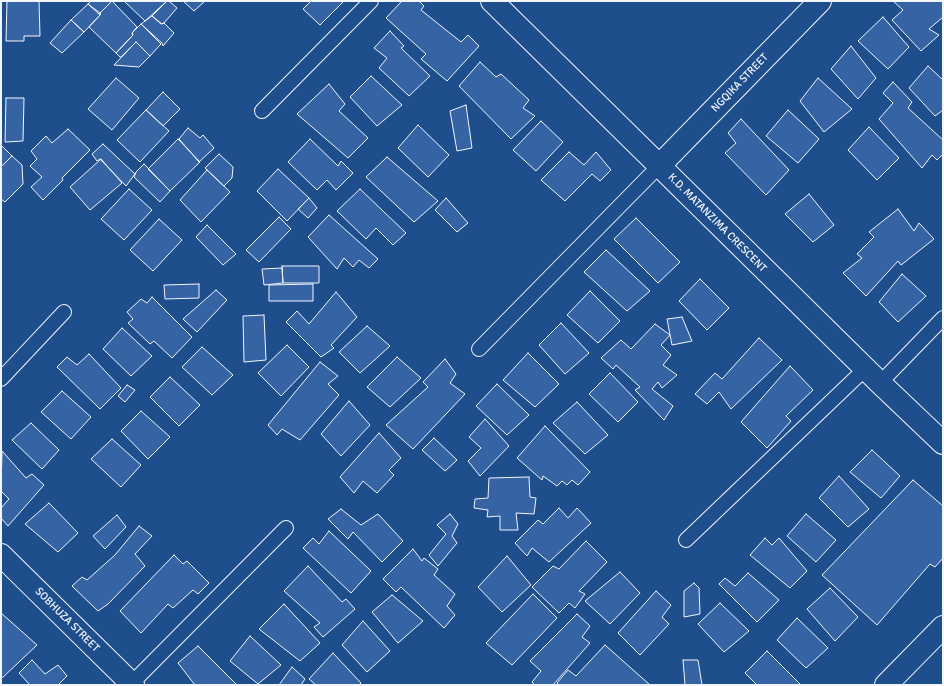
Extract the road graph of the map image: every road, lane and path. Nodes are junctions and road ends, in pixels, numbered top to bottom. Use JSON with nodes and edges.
{"nodes":[{"id":1,"x":371,"y":1,"type":"edge"},
{"id":2,"x":492,"y":1,"type":"edge"},
{"id":3,"x":820,"y":1,"type":"edge"},
{"id":4,"x":262,"y":111,"type":"dead end"},
{"id":5,"x":660,"y":166,"type":"junction"},
{"id":6,"x":64,"y":312,"type":"dead end"},
{"id":7,"x":943,"y":318,"type":"edge"},
{"id":8,"x":479,"y":350,"type":"dead end"},
{"id":9,"x":872,"y":376,"type":"junction"},
{"id":10,"x":1,"y":379,"type":"edge"},
{"id":11,"x":943,"y":443,"type":"edge"},
{"id":12,"x":286,"y":528,"type":"dead end"},
{"id":13,"x":686,"y":540,"type":"dead end"},
{"id":14,"x":1,"y":555,"type":"edge"},
{"id":15,"x":943,"y":627,"type":"edge"},
{"id":16,"x":132,"y":684,"type":"edge"},
{"id":17,"x":886,"y":685,"type":"edge"}],
"edges":[{"from":1,"to":4,"type":"lane"},
{"from":2,"to":5,"type":"street","name":"K.D. MATANZIMA CRESCENT"},
{"from":3,"to":5,"type":"street","name":"NGQIKA STREET"},
{"from":5,"to":8,"type":"lane"},
{"from":5,"to":9,"type":"street","name":"K.D. MATANZIMA CRESCENT"},
{"from":6,"to":10,"type":"lane"},
{"from":7,"to":9,"type":"lane"},
{"from":9,"to":11,"type":"street","name":"K.D. MATANZIMA CRESCENT"},
{"from":9,"to":13,"type":"lane"},
{"from":12,"to":16,"type":"lane"},
{"from":14,"to":16,"type":"street","name":"SOBHUZA STREET"},
{"from":15,"to":17,"type":"street"}]}
